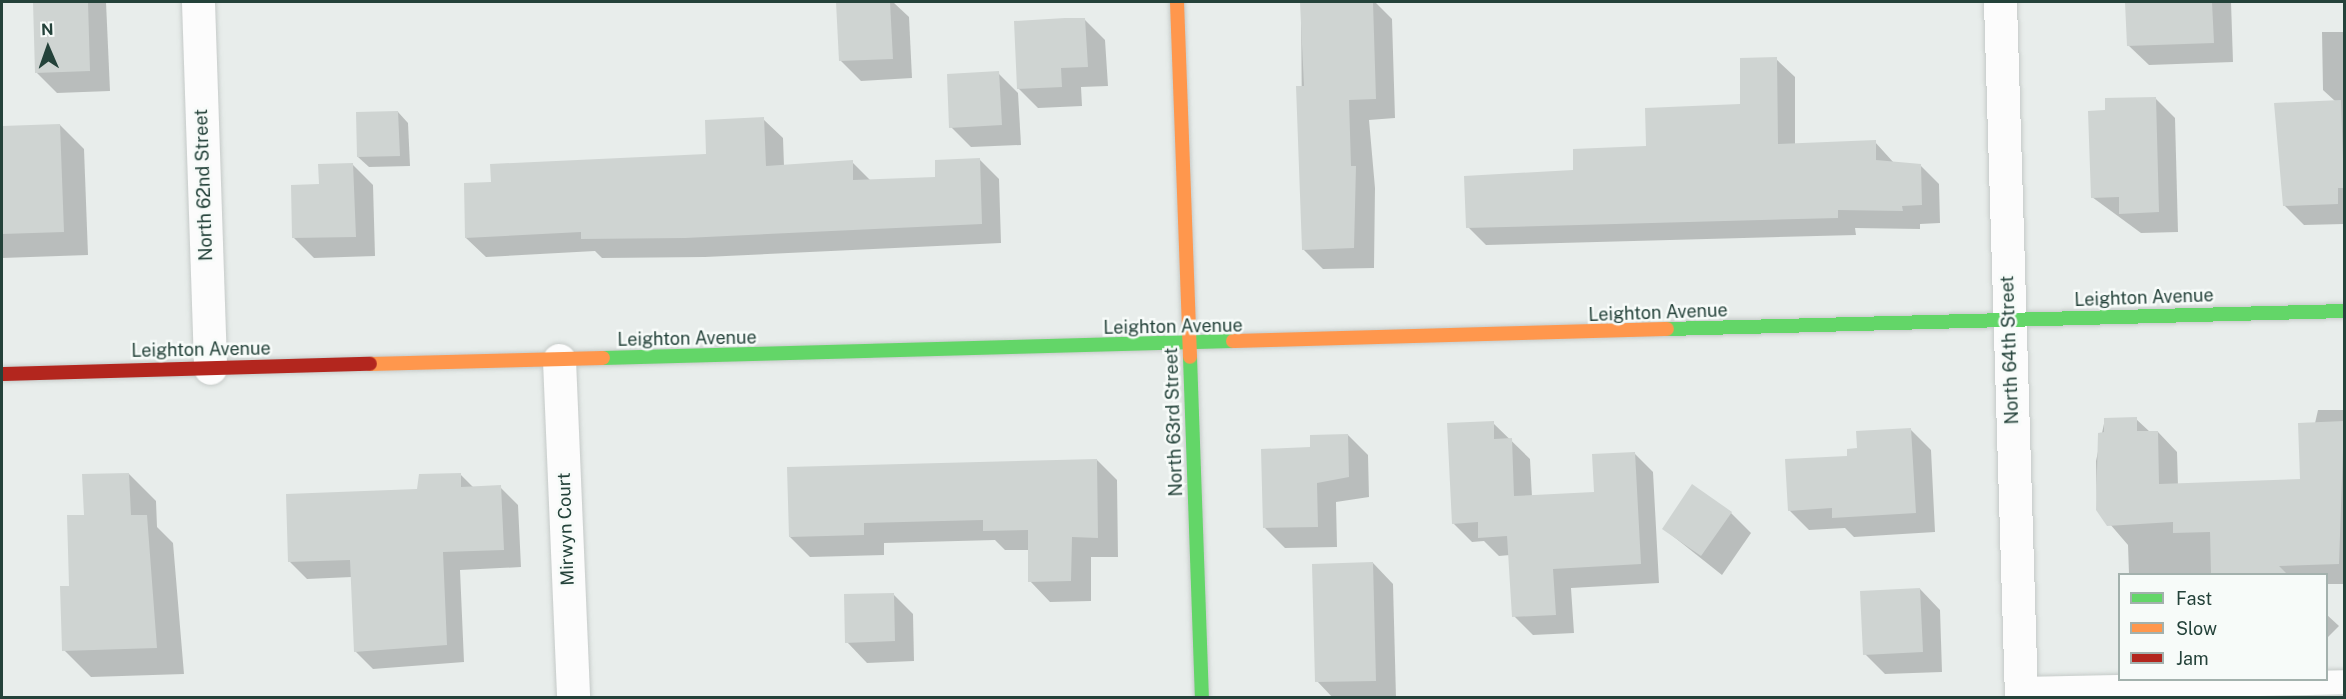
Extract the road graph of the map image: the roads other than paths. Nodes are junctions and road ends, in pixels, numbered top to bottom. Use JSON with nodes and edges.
{"nodes":[{"id":1,"x":198,"y":2,"type":"edge"},
{"id":2,"x":1177,"y":2,"type":"edge"},
{"id":3,"x":2000,"y":2,"type":"edge"},
{"id":4,"x":2344,"y":311,"type":"edge"},
{"id":5,"x":2009,"y":320,"type":"junction"},
{"id":6,"x":1190,"y":345,"type":"junction"},
{"id":7,"x":559,"y":360,"type":"junction"},
{"id":8,"x":210,"y":368,"type":"junction"},
{"id":9,"x":2,"y":374,"type":"edge"},
{"id":10,"x":2344,"y":682,"type":"edge"},
{"id":11,"x":2021,"y":693,"type":"edge"},
{"id":12,"x":573,"y":698,"type":"edge"},
{"id":13,"x":1202,"y":698,"type":"edge"}],
"edges":[{"from":1,"to":8,"type":"street","name":"North 62nd Street"},
{"from":2,"to":6,"type":"street","name":"North 63rd Street"},
{"from":3,"to":5,"type":"street","name":"North 64th Street"},
{"from":4,"to":5,"type":"street","name":"Leighton Avenue"},
{"from":5,"to":6,"type":"street","name":"Leighton Avenue"},
{"from":5,"to":11,"type":"street","name":"North 64th Street"},
{"from":6,"to":7,"type":"street","name":"Leighton Avenue"},
{"from":6,"to":13,"type":"street","name":"North 63rd Street"},
{"from":7,"to":8,"type":"street","name":"Leighton Avenue"},
{"from":7,"to":12,"type":"street","name":"Mirwyn Court"},
{"from":8,"to":9,"type":"street","name":"Leighton Avenue"},
{"from":10,"to":11,"type":"lane"}]}
